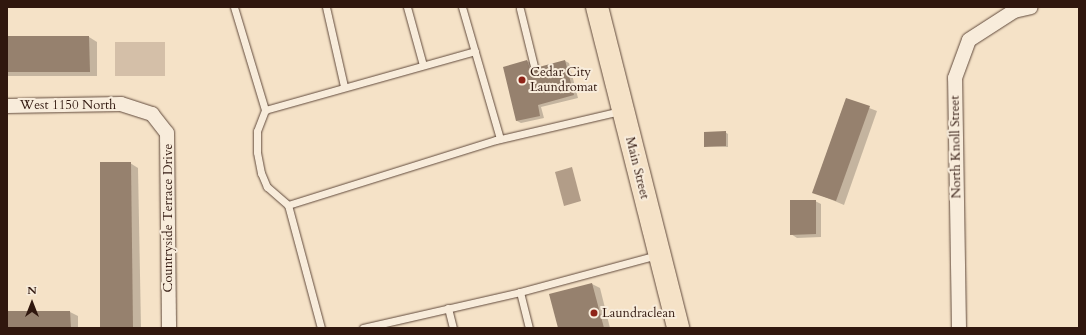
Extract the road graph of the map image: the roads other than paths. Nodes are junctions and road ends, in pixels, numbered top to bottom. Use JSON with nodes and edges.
{"nodes":[{"id":1,"x":234,"y":7,"type":"edge"},
{"id":2,"x":326,"y":7,"type":"edge"},
{"id":3,"x":407,"y":7,"type":"edge"},
{"id":4,"x":462,"y":7,"type":"edge"},
{"id":5,"x":597,"y":7,"type":"edge"},
{"id":6,"x":1032,"y":7,"type":"edge"},
{"id":7,"x":522,"y":8,"type":"edge"},
{"id":8,"x":475,"y":51,"type":"junction"},
{"id":9,"x":423,"y":65,"type":"junction"},
{"id":10,"x":534,"y":66,"type":"dead end"},
{"id":11,"x":344,"y":86,"type":"junction"},
{"id":12,"x":7,"y":106,"type":"edge"},
{"id":13,"x":265,"y":110,"type":"junction"},
{"id":14,"x":623,"y":111,"type":"junction"},
{"id":15,"x":152,"y":114,"type":"joint"},
{"id":16,"x":500,"y":139,"type":"junction"},
{"id":17,"x":288,"y":205,"type":"junction"},
{"id":18,"x":659,"y":255,"type":"junction"},
{"id":19,"x":520,"y":292,"type":"junction"},
{"id":20,"x":448,"y":308,"type":"junction"},
{"id":21,"x":169,"y":328,"type":"edge"},
{"id":22,"x":321,"y":328,"type":"edge"},
{"id":23,"x":363,"y":328,"type":"edge"},
{"id":24,"x":453,"y":328,"type":"edge"},
{"id":25,"x":529,"y":328,"type":"edge"},
{"id":26,"x":678,"y":328,"type":"edge"},
{"id":27,"x":959,"y":328,"type":"edge"}],
"edges":[{"from":1,"to":13,"type":"lane"},
{"from":2,"to":11,"type":"lane"},
{"from":3,"to":9,"type":"lane"},
{"from":4,"to":8,"type":"lane"},
{"from":5,"to":14,"type":"main road","name":"Main Street"},
{"from":6,"to":27,"type":"street","name":"North Knoll Street"},
{"from":7,"to":10,"type":"lane"},
{"from":8,"to":9,"type":"lane"},
{"from":8,"to":16,"type":"lane"},
{"from":9,"to":11,"type":"lane"},
{"from":11,"to":13,"type":"lane"},
{"from":12,"to":15,"type":"street","name":"West 1150 North"},
{"from":13,"to":17,"type":"lane"},
{"from":14,"to":16,"type":"lane"},
{"from":14,"to":18,"type":"main road","name":"Main Street"},
{"from":15,"to":21,"type":"street","name":"Countryside Terrace Drive"},
{"from":16,"to":17,"type":"lane"},
{"from":17,"to":22,"type":"lane"},
{"from":18,"to":19,"type":"lane"},
{"from":18,"to":26,"type":"main road","name":"Main Street"},
{"from":19,"to":20,"type":"lane"},
{"from":19,"to":25,"type":"lane"},
{"from":20,"to":23,"type":"lane"},
{"from":20,"to":24,"type":"lane"}]}
